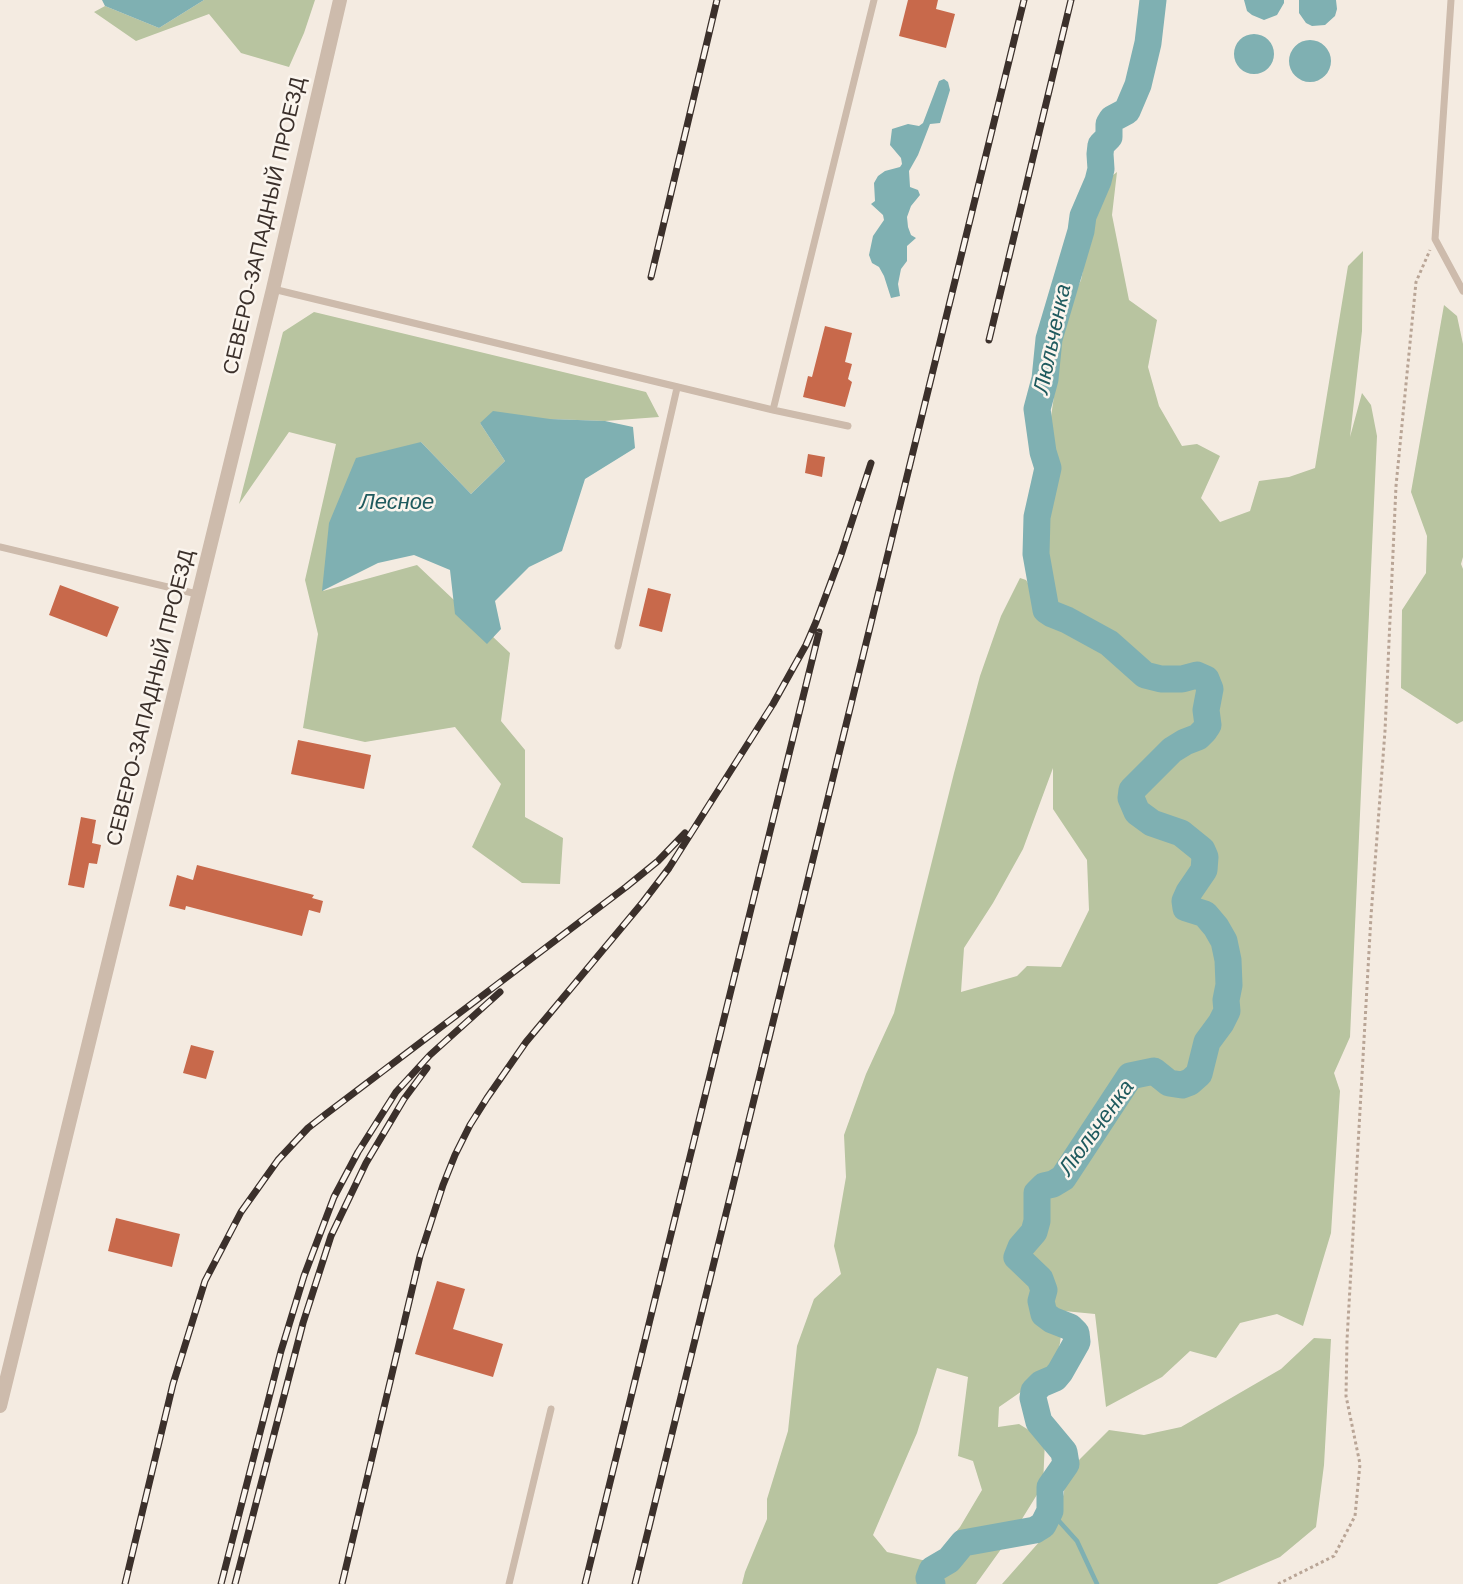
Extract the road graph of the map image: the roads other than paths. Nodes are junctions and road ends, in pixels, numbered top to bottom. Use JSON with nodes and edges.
{"nodes":[{"id":1,"x":339,"y":0,"type":"edge"},
{"id":2,"x":874,"y":0,"type":"edge"},
{"id":3,"x":1451,"y":0,"type":"edge"},
{"id":4,"x":273,"y":289,"type":"junction"},
{"id":5,"x":1463,"y":291,"type":"edge"},
{"id":6,"x":677,"y":387,"type":"junction"},
{"id":7,"x":772,"y":410,"type":"junction"},
{"id":8,"x":848,"y":426,"type":"dead end"},
{"id":9,"x":0,"y":547,"type":"edge"},
{"id":10,"x":197,"y":594,"type":"junction"},
{"id":11,"x":618,"y":646,"type":"dead end"},
{"id":12,"x":0,"y":1406,"type":"edge"},
{"id":13,"x":551,"y":1409,"type":"dead end"},
{"id":14,"x":509,"y":1584,"type":"edge"}],
"edges":[{"from":1,"to":4,"type":"street","name":"СЕВЕРО-ЗАПАДНЫЙ ПРОЕЗД"},
{"from":2,"to":7,"type":"lane"},
{"from":3,"to":5,"type":"lane"},
{"from":4,"to":6,"type":"lane"},
{"from":4,"to":10,"type":"street","name":"СЕВЕРО-ЗАПАДНЫЙ ПРОЕЗД"},
{"from":6,"to":7,"type":"lane"},
{"from":6,"to":11,"type":"lane"},
{"from":7,"to":8,"type":"lane"},
{"from":9,"to":10,"type":"lane"},
{"from":10,"to":12,"type":"street","name":"СЕВЕРО-ЗАПАДНЫЙ ПРОЕЗД"},
{"from":13,"to":14,"type":"lane"}]}
